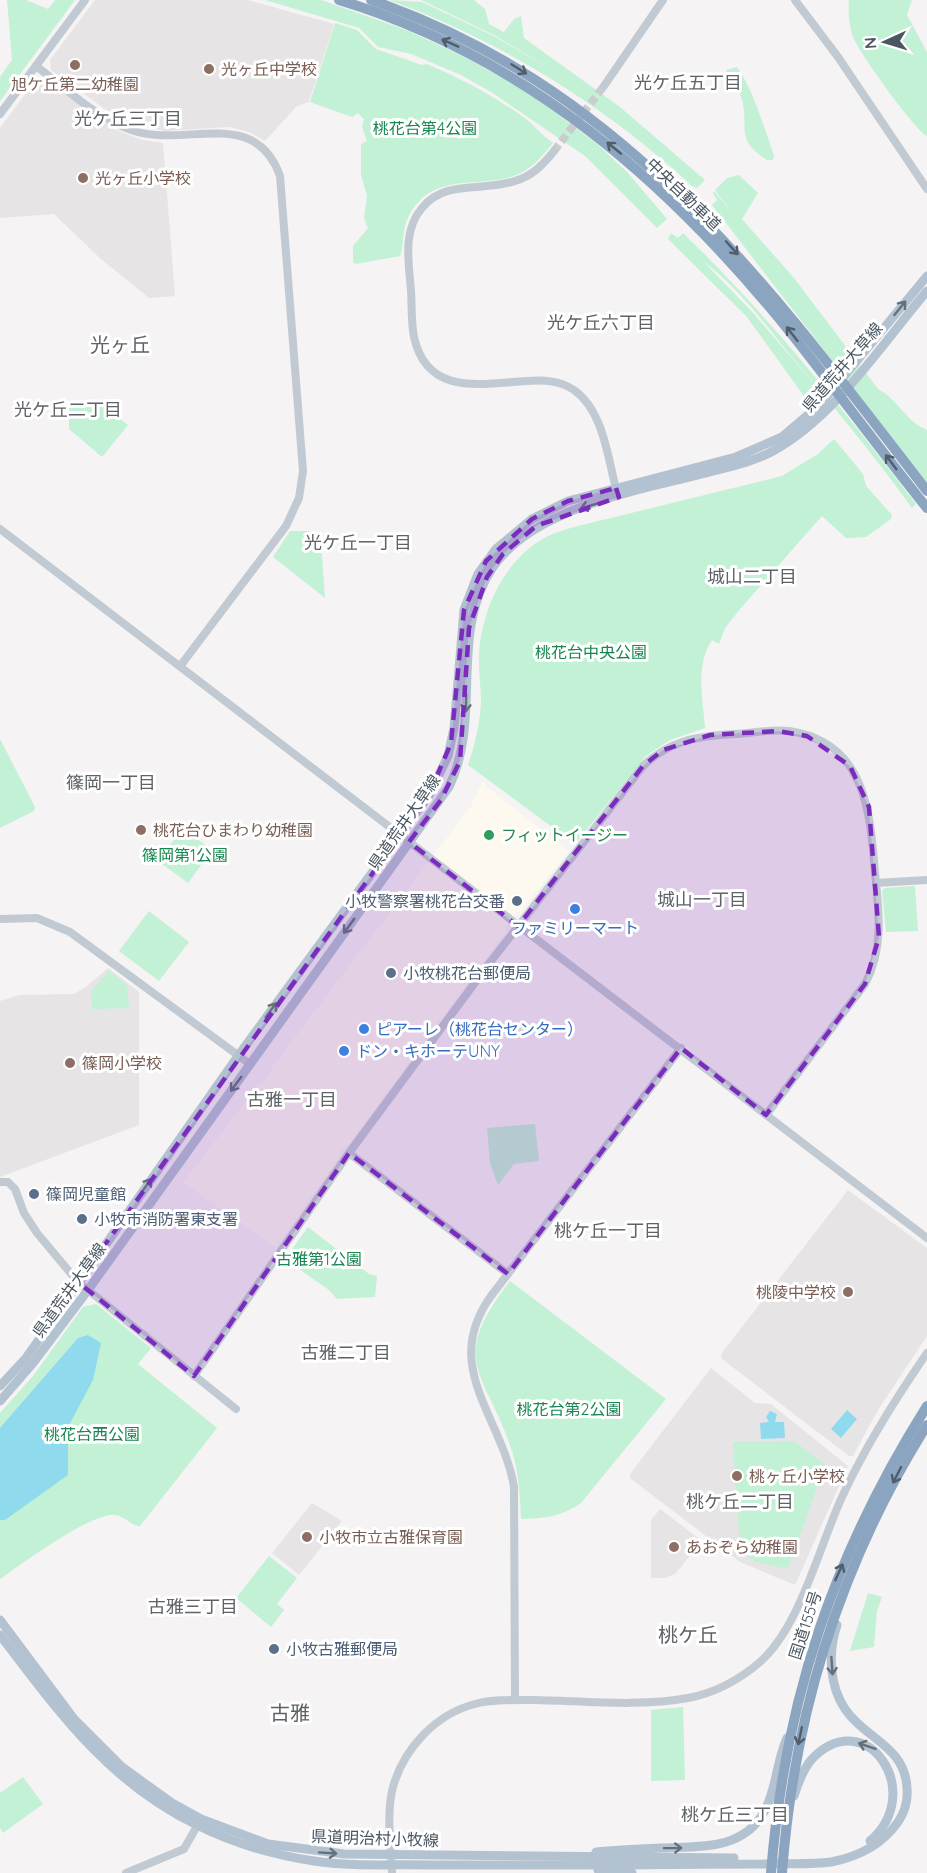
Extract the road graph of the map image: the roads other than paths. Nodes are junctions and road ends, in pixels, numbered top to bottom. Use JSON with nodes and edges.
{"nodes":[{"id":1,"x":85,"y":0,"type":"edge"},
{"id":2,"x":339,"y":0,"type":"edge"},
{"id":3,"x":371,"y":0,"type":"edge"},
{"id":4,"x":663,"y":0,"type":"edge"},
{"id":5,"x":795,"y":0,"type":"edge"},
{"id":6,"x":36,"y":66,"type":"junction"},
{"id":7,"x":604,"y":86,"type":"tunnel mouth"},
{"id":8,"x":0,"y":114,"type":"edge"},
{"id":9,"x":554,"y":152,"type":"tunnel mouth"},
{"id":10,"x":927,"y":189,"type":"edge"},
{"id":11,"x":927,"y":276,"type":"edge"},
{"id":12,"x":927,"y":291,"type":"edge"},
{"id":13,"x":850,"y":400,"type":"junction"},
{"id":14,"x":927,"y":491,"type":"edge"},
{"id":15,"x":617,"y":492,"type":"junction"},
{"id":16,"x":927,"y":508,"type":"edge"},
{"id":17,"x":0,"y":529,"type":"edge"},
{"id":18,"x":181,"y":665,"type":"junction"},
{"id":19,"x":399,"y":834,"type":"junction"},
{"id":20,"x":409,"y":842,"type":"junction"},
{"id":21,"x":927,"y":880,"type":"edge"},
{"id":22,"x":876,"y":884,"type":"junction"},
{"id":23,"x":0,"y":919,"type":"edge"},
{"id":24,"x":518,"y":926,"type":"junction"},
{"id":25,"x":681,"y":1048,"type":"junction"},
{"id":26,"x":238,"y":1056,"type":"junction"},
{"id":27,"x":250,"y":1064,"type":"junction"},
{"id":28,"x":766,"y":1115,"type":"junction"},
{"id":29,"x":350,"y":1153,"type":"junction"},
{"id":30,"x":0,"y":1182,"type":"edge"},
{"id":31,"x":927,"y":1238,"type":"edge"},
{"id":32,"x":508,"y":1274,"type":"junction"},
{"id":33,"x":78,"y":1282,"type":"junction"},
{"id":34,"x":88,"y":1290,"type":"junction"},
{"id":35,"x":927,"y":1353,"type":"edge"},
{"id":36,"x":194,"y":1376,"type":"junction"},
{"id":37,"x":0,"y":1386,"type":"edge"},
{"id":38,"x":0,"y":1401,"type":"edge"},
{"id":39,"x":927,"y":1406,"type":"edge"},
{"id":40,"x":236,"y":1409,"type":"dead end"},
{"id":41,"x":927,"y":1425,"type":"edge"},
{"id":42,"x":870,"y":1530,"type":"junction"},
{"id":43,"x":0,"y":1620,"type":"edge"},
{"id":44,"x":0,"y":1635,"type":"edge"},
{"id":45,"x":515,"y":1700,"type":"junction"},
{"id":46,"x":791,"y":1729,"type":"junction"},
{"id":47,"x":199,"y":1822,"type":"junction"},
{"id":48,"x":786,"y":1827,"type":"junction"},
{"id":49,"x":392,"y":1853,"type":"junction"},
{"id":50,"x":831,"y":1859,"type":"junction"},
{"id":51,"x":551,"y":1861,"type":"junction"},
{"id":52,"x":392,"y":1869,"type":"edge"},
{"id":53,"x":126,"y":1873,"type":"edge"},
{"id":54,"x":632,"y":1873,"type":"edge"},
{"id":55,"x":771,"y":1873,"type":"edge"},
{"id":56,"x":782,"y":1873,"type":"edge"}],
"edges":[{"from":1,"to":6,"type":"street"},
{"from":13,"to":2,"type":"highway","name":"中央自動車道","one_way":true},
{"from":3,"to":13,"type":"highway","name":"中央自動車道","one_way":true},
{"from":4,"to":7,"type":"street"},
{"from":5,"to":10,"type":"street"},
{"from":6,"to":8,"type":"street"},
{"from":6,"to":18,"type":"street"},
{"from":9,"to":15,"type":"street"},
{"from":15,"to":11,"type":"main road","name":"県道荒井大草線","one_way":true},
{"from":12,"to":15,"type":"main road","name":"県道荒井大草線"},
{"from":13,"to":14,"type":"highway","name":"中央自動車道"},
{"from":16,"to":13,"type":"highway","name":"中央自動車道","one_way":true},
{"from":15,"to":19,"type":"main road","name":"県道荒井大草線"},
{"from":15,"to":20,"type":"main road","name":"県道荒井大草線","one_way":true},
{"from":17,"to":18,"type":"street"},
{"from":18,"to":19,"type":"street"},
{"from":19,"to":20,"type":"street"},
{"from":26,"to":19,"type":"main road","name":"県道荒井大草線","one_way":true},
{"from":20,"to":24,"type":"street"},
{"from":20,"to":27,"type":"main road","name":"県道荒井大草線","one_way":true},
{"from":21,"to":22,"type":"street"},
{"from":22,"to":24,"type":"street"},
{"from":22,"to":28,"type":"street"},
{"from":23,"to":26,"type":"street"},
{"from":24,"to":25,"type":"street"},
{"from":24,"to":29,"type":"street"},
{"from":25,"to":28,"type":"street"},
{"from":25,"to":32,"type":"street"},
{"from":26,"to":27,"type":"street"},
{"from":33,"to":26,"type":"main road","name":"県道荒井大草線","one_way":true},
{"from":27,"to":34,"type":"main road","name":"県道荒井大草線","one_way":true},
{"from":28,"to":31,"type":"street"},
{"from":29,"to":32,"type":"street"},
{"from":29,"to":36,"type":"street"},
{"from":30,"to":33,"type":"street"},
{"from":32,"to":45,"type":"street"},
{"from":33,"to":34,"type":"street"},
{"from":33,"to":37,"type":"main road","name":"県道荒井大草線"},
{"from":34,"to":36,"type":"street"},
{"from":34,"to":38,"type":"main road","name":"県道荒井大草線"},
{"from":35,"to":45,"type":"street"},
{"from":36,"to":40,"type":"street"},
{"from":46,"to":39,"type":"highway","name":"国道155号","one_way":true},
{"from":41,"to":42,"type":"highway","name":"国道155号","one_way":true},
{"from":42,"to":48,"type":"highway","name":"国道155号","one_way":true},
{"from":42,"to":50,"type":"main road","one_way":true},
{"from":43,"to":47,"type":"main road","name":"県道明治村小牧線"},
{"from":44,"to":47,"type":"main road","name":"県道明治村小牧線"},
{"from":45,"to":49,"type":"street"},
{"from":51,"to":46,"type":"main road","one_way":true},
{"from":46,"to":55,"type":"highway","name":"国道155号"},
{"from":47,"to":49,"type":"main road","name":"県道明治村小牧線","one_way":true},
{"from":47,"to":52,"type":"main road","name":"県道明治村小牧線"},
{"from":47,"to":53,"type":"street"},
{"from":50,"to":48,"type":"main road","one_way":true},
{"from":48,"to":56,"type":"highway","name":"国道155号"},
{"from":49,"to":51,"type":"main road","name":"県道明治村小牧線"},
{"from":49,"to":52,"type":"street"},
{"from":50,"to":51,"type":"main road"},
{"from":51,"to":52,"type":"main road","name":"県道明治村小牧線"},
{"from":51,"to":54,"type":"main road"}]}
